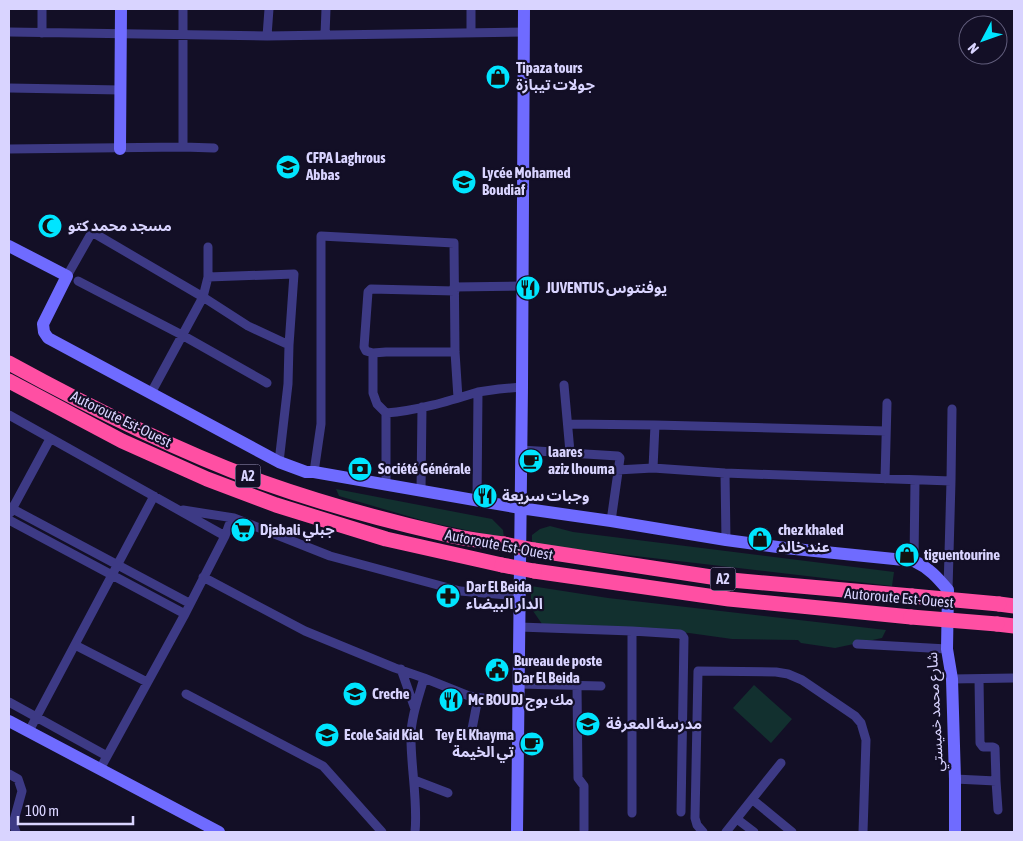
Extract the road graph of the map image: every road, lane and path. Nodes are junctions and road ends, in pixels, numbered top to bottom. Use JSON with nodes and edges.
{"nodes":[{"id":1,"x":42,"y":9,"type":"edge"},
{"id":2,"x":121,"y":9,"type":"edge"},
{"id":3,"x":183,"y":9,"type":"edge"},
{"id":4,"x":268,"y":9,"type":"edge"},
{"id":5,"x":326,"y":9,"type":"edge"},
{"id":6,"x":471,"y":9,"type":"edge"},
{"id":7,"x":524,"y":9,"type":"edge"},
{"id":8,"x":9,"y":32,"type":"edge"},
{"id":9,"x":524,"y":32,"type":"junction"},
{"id":10,"x":42,"y":33,"type":"junction"},
{"id":11,"x":471,"y":33,"type":"junction"},
{"id":12,"x":121,"y":34,"type":"junction"},
{"id":13,"x":183,"y":35,"type":"junction"},
{"id":14,"x":325,"y":35,"type":"junction"},
{"id":15,"x":267,"y":36,"type":"junction"},
{"id":16,"x":9,"y":88,"type":"edge"},
{"id":17,"x":120,"y":90,"type":"junction"},
{"id":18,"x":183,"y":147,"type":"junction"},
{"id":19,"x":214,"y":148,"type":"dead end"},
{"id":20,"x":9,"y":149,"type":"edge"},
{"id":21,"x":120,"y":149,"type":"junction"},
{"id":22,"x":9,"y":246,"type":"edge"},
{"id":23,"x":208,"y":247,"type":"dead end"},
{"id":24,"x":208,"y":276,"type":"junction"},
{"id":25,"x":72,"y":278,"type":"junction"},
{"id":26,"x":522,"y":286,"type":"junction"},
{"id":27,"x":454,"y":289,"type":"junction"},
{"id":28,"x":203,"y":297,"type":"junction"},
{"id":29,"x":182,"y":335,"type":"junction"},
{"id":30,"x":289,"y":345,"type":"junction"},
{"id":31,"x":455,"y":352,"type":"junction"},
{"id":32,"x":373,"y":353,"type":"junction"},
{"id":33,"x":9,"y":363,"type":"edge"},
{"id":34,"x":9,"y":382,"type":"edge"},
{"id":35,"x":267,"y":383,"type":"dead end"},
{"id":36,"x":564,"y":385,"type":"dead end"},
{"id":37,"x":522,"y":387,"type":"junction"},
{"id":38,"x":478,"y":392,"type":"junction"},
{"id":39,"x":151,"y":393,"type":"junction"},
{"id":40,"x":458,"y":398,"type":"junction"},
{"id":41,"x":887,"y":403,"type":"dead end"},
{"id":42,"x":422,"y":407,"type":"junction"},
{"id":43,"x":952,"y":409,"type":"dead end"},
{"id":44,"x":386,"y":413,"type":"junction"},
{"id":45,"x":9,"y":415,"type":"edge"},
{"id":46,"x":568,"y":424,"type":"junction"},
{"id":47,"x":655,"y":425,"type":"junction"},
{"id":48,"x":886,"y":431,"type":"junction"},
{"id":49,"x":50,"y":439,"type":"junction"},
{"id":50,"x":521,"y":450,"type":"junction"},
{"id":51,"x":570,"y":452,"type":"junction"},
{"id":52,"x":279,"y":462,"type":"junction"},
{"id":53,"x":653,"y":468,"type":"junction"},
{"id":54,"x":618,"y":470,"type":"junction"},
{"id":55,"x":314,"y":472,"type":"junction"},
{"id":56,"x":726,"y":473,"type":"junction"},
{"id":57,"x":885,"y":479,"type":"junction"},
{"id":58,"x":916,"y":480,"type":"junction"},
{"id":59,"x":952,"y":481,"type":"junction"},
{"id":60,"x":386,"y":484,"type":"junction"},
{"id":61,"x":420,"y":491,"type":"junction"},
{"id":62,"x":154,"y":496,"type":"junction"},
{"id":63,"x":477,"y":501,"type":"junction"},
{"id":64,"x":520,"y":508,"type":"junction"},
{"id":65,"x":177,"y":509,"type":"junction"},
{"id":66,"x":10,"y":513,"type":"edge"},
{"id":67,"x":234,"y":518,"type":"junction"},
{"id":68,"x":610,"y":521,"type":"junction"},
{"id":69,"x":225,"y":536,"type":"junction"},
{"id":70,"x":726,"y":540,"type":"junction"},
{"id":71,"x":914,"y":561,"type":"junction"},
{"id":72,"x":118,"y":565,"type":"junction"},
{"id":73,"x":112,"y":576,"type":"junction"},
{"id":74,"x":204,"y":577,"type":"junction"},
{"id":75,"x":948,"y":590,"type":"junction"},
{"id":76,"x":519,"y":596,"type":"junction"},
{"id":77,"x":189,"y":603,"type":"junction"},
{"id":78,"x":1014,"y":606,"type":"edge"},
{"id":79,"x":184,"y":614,"type":"junction"},
{"id":80,"x":1014,"y":626,"type":"edge"},
{"id":81,"x":519,"y":627,"type":"junction"},
{"id":82,"x":632,"y":631,"type":"junction"},
{"id":83,"x":857,"y":644,"type":"dead end"},
{"id":84,"x":75,"y":645,"type":"junction"},
{"id":85,"x":947,"y":649,"type":"junction"},
{"id":86,"x":400,"y":670,"type":"junction"},
{"id":87,"x":424,"y":678,"type":"junction"},
{"id":88,"x":1014,"y":678,"type":"edge"},
{"id":89,"x":979,"y":679,"type":"junction"},
{"id":90,"x":952,"y":680,"type":"junction"},
{"id":91,"x":147,"y":682,"type":"junction"},
{"id":92,"x":518,"y":684,"type":"junction"},
{"id":93,"x":577,"y":685,"type":"junction"},
{"id":94,"x":601,"y":686,"type":"dead end"},
{"id":95,"x":186,"y":694,"type":"dead end"},
{"id":96,"x":478,"y":698,"type":"junction"},
{"id":97,"x":518,"y":700,"type":"junction"},
{"id":98,"x":9,"y":702,"type":"edge"},
{"id":99,"x":415,"y":710,"type":"junction"},
{"id":100,"x":36,"y":717,"type":"junction"},
{"id":101,"x":9,"y":720,"type":"edge"},
{"id":102,"x":472,"y":729,"type":"dead end"},
{"id":103,"x":29,"y":731,"type":"junction"},
{"id":104,"x":107,"y":756,"type":"junction"},
{"id":105,"x":781,"y":763,"type":"dead end"},
{"id":106,"x":100,"y":769,"type":"junction"},
{"id":107,"x":9,"y":774,"type":"edge"},
{"id":108,"x":955,"y":779,"type":"junction"},
{"id":109,"x":414,"y":780,"type":"junction"},
{"id":110,"x":996,"y":781,"type":"junction"},
{"id":111,"x":448,"y":793,"type":"dead end"},
{"id":112,"x":753,"y":800,"type":"junction"},
{"id":113,"x":998,"y":810,"type":"dead end"},
{"id":114,"x":681,"y":812,"type":"dead end"},
{"id":115,"x":632,"y":814,"type":"dead end"},
{"id":116,"x":738,"y":819,"type":"junction"},
{"id":117,"x":12,"y":826,"type":"edge"},
{"id":118,"x":584,"y":830,"type":"dead end"},
{"id":119,"x":218,"y":832,"type":"edge"},
{"id":120,"x":382,"y":832,"type":"edge"},
{"id":121,"x":415,"y":832,"type":"edge"},
{"id":122,"x":517,"y":832,"type":"edge"},
{"id":123,"x":703,"y":832,"type":"edge"},
{"id":124,"x":726,"y":832,"type":"edge"},
{"id":125,"x":754,"y":832,"type":"edge"},
{"id":126,"x":792,"y":832,"type":"edge"},
{"id":127,"x":864,"y":832,"type":"edge"},
{"id":128,"x":955,"y":832,"type":"edge"}],
"edges":[{"from":1,"to":10,"type":"street"},
{"from":2,"to":12,"type":"street"},
{"from":3,"to":13,"type":"street"},
{"from":4,"to":15,"type":"street"},
{"from":5,"to":14,"type":"street"},
{"from":6,"to":11,"type":"street"},
{"from":7,"to":9,"type":"street"},
{"from":8,"to":10,"type":"street"},
{"from":9,"to":11,"type":"street"},
{"from":9,"to":26,"type":"street"},
{"from":10,"to":12,"type":"street"},
{"from":11,"to":14,"type":"street"},
{"from":12,"to":13,"type":"street"},
{"from":12,"to":17,"type":"street"},
{"from":13,"to":15,"type":"street"},
{"from":13,"to":18,"type":"street"},
{"from":14,"to":15,"type":"street"},
{"from":16,"to":17,"type":"street"},
{"from":17,"to":21,"type":"street"},
{"from":18,"to":19,"type":"street"},
{"from":18,"to":21,"type":"street"},
{"from":20,"to":21,"type":"street"},
{"from":22,"to":25,"type":"street"},
{"from":23,"to":24,"type":"street"},
{"from":24,"to":28,"type":"street"},
{"from":24,"to":30,"type":"street"},
{"from":25,"to":28,"type":"street"},
{"from":25,"to":29,"type":"street"},
{"from":25,"to":39,"type":"street"},
{"from":26,"to":27,"type":"street"},
{"from":26,"to":37,"type":"street"},
{"from":27,"to":31,"type":"street"},
{"from":27,"to":32,"type":"street"},
{"from":27,"to":55,"type":"street"},
{"from":28,"to":29,"type":"street"},
{"from":28,"to":30,"type":"street"},
{"from":29,"to":35,"type":"street"},
{"from":29,"to":39,"type":"street"},
{"from":30,"to":52,"type":"street"},
{"from":31,"to":32,"type":"street"},
{"from":31,"to":40,"type":"street"},
{"from":32,"to":44,"type":"street"},
{"from":33,"to":78,"type":"highway","name":"Autoroute Est-Ouest","number":"A2","bridge":true},
{"from":34,"to":80,"type":"highway","name":"Autoroute Est-Ouest","number":"A2","bridge":true},
{"from":36,"to":46,"type":"street"},
{"from":37,"to":38,"type":"street"},
{"from":37,"to":50,"type":"street"},
{"from":38,"to":40,"type":"street"},
{"from":38,"to":63,"type":"street"},
{"from":39,"to":52,"type":"street"},
{"from":40,"to":42,"type":"street"},
{"from":41,"to":48,"type":"street"},
{"from":42,"to":44,"type":"street"},
{"from":42,"to":61,"type":"street"},
{"from":43,"to":59,"type":"street"},
{"from":44,"to":60,"type":"street"},
{"from":45,"to":49,"type":"street"},
{"from":46,"to":47,"type":"street"},
{"from":46,"to":51,"type":"street"},
{"from":47,"to":48,"type":"street"},
{"from":47,"to":53,"type":"street"},
{"from":48,"to":57,"type":"street"},
{"from":49,"to":62,"type":"street"},
{"from":49,"to":66,"type":"street"},
{"from":50,"to":51,"type":"street"},
{"from":50,"to":64,"type":"street"},
{"from":51,"to":54,"type":"street"},
{"from":52,"to":55,"type":"street"},
{"from":53,"to":54,"type":"street"},
{"from":53,"to":56,"type":"street"},
{"from":54,"to":68,"type":"street"},
{"from":55,"to":60,"type":"street"},
{"from":56,"to":57,"type":"street"},
{"from":56,"to":70,"type":"street"},
{"from":57,"to":58,"type":"street"},
{"from":58,"to":59,"type":"street"},
{"from":58,"to":71,"type":"street"},
{"from":59,"to":75,"type":"street"},
{"from":60,"to":61,"type":"street"},
{"from":61,"to":63,"type":"street"},
{"from":62,"to":65,"type":"street"},
{"from":62,"to":72,"type":"street"},
{"from":63,"to":64,"type":"street"},
{"from":64,"to":68,"type":"street"},
{"from":64,"to":76,"type":"street"},
{"from":65,"to":67,"type":"street"},
{"from":65,"to":69,"type":"street"},
{"from":66,"to":72,"type":"street"},
{"from":66,"to":73,"type":"street"},
{"from":67,"to":69,"type":"street"},
{"from":67,"to":76,"type":"street"},
{"from":68,"to":70,"type":"street"},
{"from":69,"to":74,"type":"street"},
{"from":70,"to":71,"type":"street"},
{"from":71,"to":75,"type":"street"},
{"from":72,"to":73,"type":"street"},
{"from":72,"to":77,"type":"street"},
{"from":73,"to":79,"type":"street"},
{"from":73,"to":84,"type":"street"},
{"from":74,"to":77,"type":"street"},
{"from":74,"to":86,"type":"street"},
{"from":75,"to":85,"type":"street","name":"شارع محمد خميستي"},
{"from":76,"to":81,"type":"street"},
{"from":77,"to":79,"type":"street"},
{"from":79,"to":91,"type":"street"},
{"from":81,"to":82,"type":"street"},
{"from":81,"to":92,"type":"street"},
{"from":82,"to":114,"type":"street"},
{"from":82,"to":115,"type":"street"},
{"from":83,"to":85,"type":"street"},
{"from":84,"to":91,"type":"street"},
{"from":84,"to":100,"type":"street"},
{"from":85,"to":90,"type":"street","name":"شارع محمد خميستي"},
{"from":86,"to":87,"type":"street"},
{"from":86,"to":99,"type":"street"},
{"from":87,"to":96,"type":"street"},
{"from":87,"to":99,"type":"street"},
{"from":88,"to":89,"type":"street"},
{"from":89,"to":90,"type":"street"},
{"from":89,"to":110,"type":"street"},
{"from":90,"to":108,"type":"street","name":"شارع محمد خميستي"},
{"from":91,"to":104,"type":"street"},
{"from":92,"to":93,"type":"street"},
{"from":92,"to":97,"type":"street"},
{"from":93,"to":94,"type":"street"},
{"from":93,"to":118,"type":"street"},
{"from":95,"to":120,"type":"street"},
{"from":96,"to":97,"type":"street"},
{"from":96,"to":102,"type":"street"},
{"from":97,"to":122,"type":"street"},
{"from":98,"to":100,"type":"street"},
{"from":99,"to":109,"type":"street"},
{"from":100,"to":103,"type":"street"},
{"from":100,"to":104,"type":"street"},
{"from":101,"to":103,"type":"street"},
{"from":103,"to":106,"type":"street"},
{"from":104,"to":106,"type":"street"},
{"from":105,"to":112,"type":"street"},
{"from":106,"to":119,"type":"street"},
{"from":107,"to":117,"type":"street"},
{"from":108,"to":110,"type":"street"},
{"from":108,"to":128,"type":"street","name":"شارع محمد خميستي"},
{"from":109,"to":111,"type":"street"},
{"from":109,"to":121,"type":"street"},
{"from":110,"to":113,"type":"street"},
{"from":112,"to":116,"type":"street"},
{"from":112,"to":126,"type":"street"},
{"from":116,"to":124,"type":"street"},
{"from":116,"to":125,"type":"street"},
{"from":123,"to":127,"type":"street"}]}
